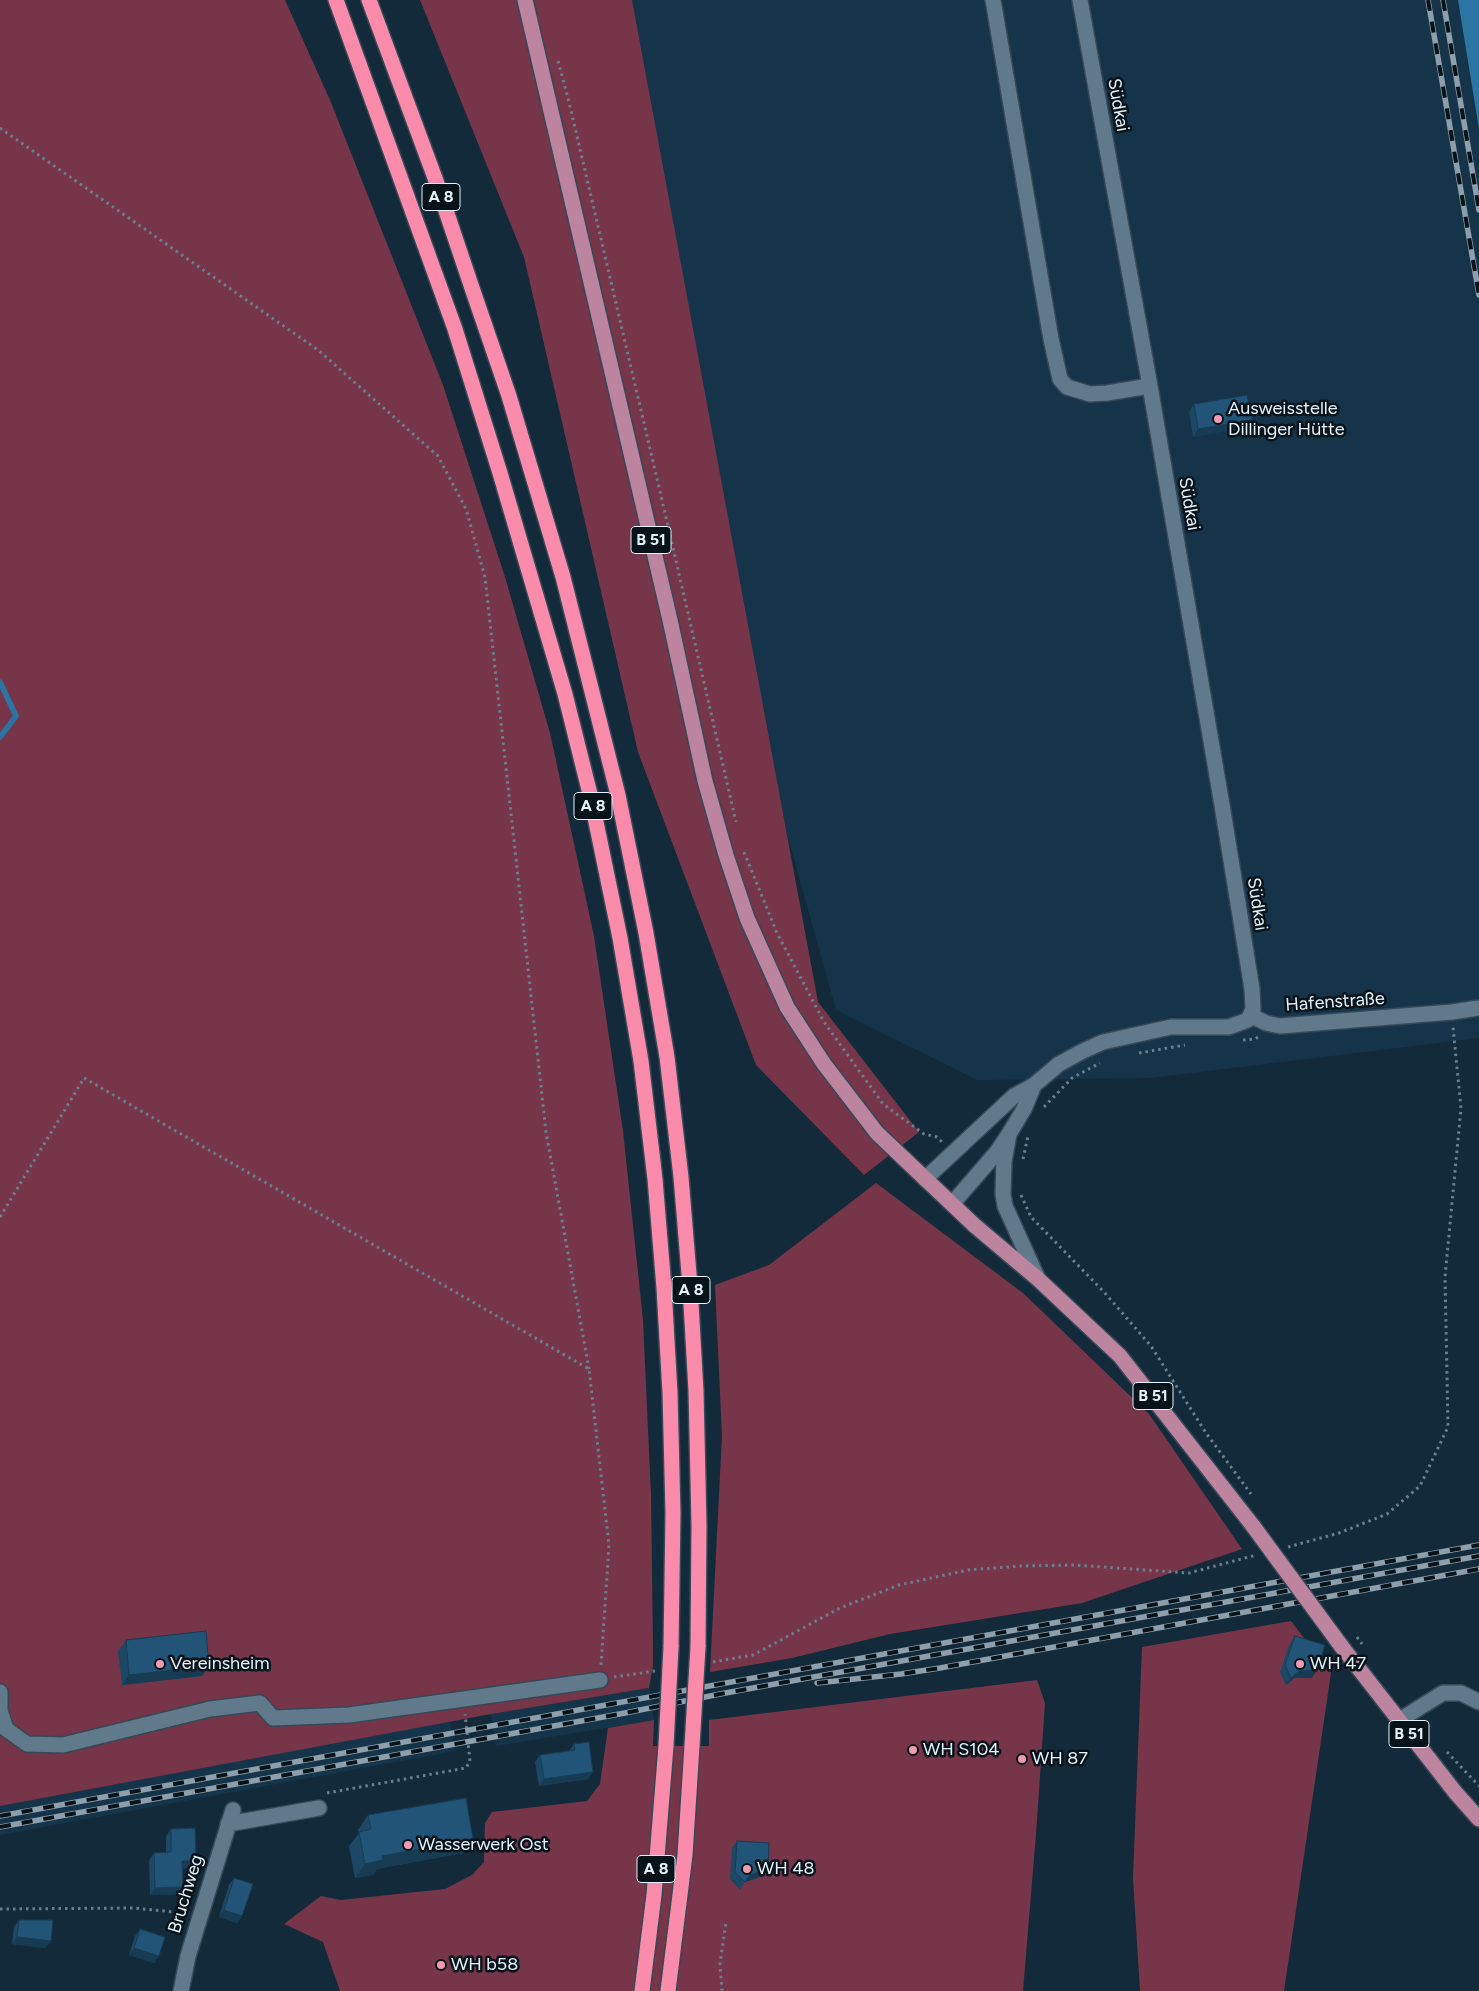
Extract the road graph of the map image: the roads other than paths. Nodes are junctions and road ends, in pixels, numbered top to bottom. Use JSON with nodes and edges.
{"nodes":[{"id":1,"x":336,"y":0,"type":"edge"},
{"id":2,"x":369,"y":0,"type":"edge"},
{"id":3,"x":524,"y":0,"type":"edge"},
{"id":4,"x":993,"y":0,"type":"edge"},
{"id":5,"x":1080,"y":0,"type":"edge"},
{"id":6,"x":1150,"y":386,"type":"junction"},
{"id":7,"x":1479,"y":1008,"type":"edge"},
{"id":8,"x":1252,"y":1016,"type":"junction"},
{"id":9,"x":1034,"y":1085,"type":"junction"},
{"id":10,"x":1009,"y":1134,"type":"junction"},
{"id":11,"x":925,"y":1178,"type":"junction"},
{"id":12,"x":952,"y":1204,"type":"junction"},
{"id":13,"x":1038,"y":1279,"type":"junction"},
{"id":14,"x":600,"y":1680,"type":"road end"},
{"id":15,"x":0,"y":1692,"type":"edge"},
{"id":16,"x":1479,"y":1702,"type":"edge"},
{"id":17,"x":1398,"y":1721,"type":"junction"},
{"id":18,"x":319,"y":1808,"type":"road end"},
{"id":19,"x":1479,"y":1819,"type":"edge"},
{"id":20,"x":674,"y":1954,"type":"junction"},
{"id":21,"x":181,"y":1991,"type":"edge"},
{"id":22,"x":642,"y":1991,"type":"edge"},
{"id":23,"x":668,"y":1991,"type":"edge"},
{"id":24,"x":679,"y":1991,"type":"edge"}],
"edges":[{"from":1,"to":22,"type":"highway","number":"A 8","bridge":true},
{"from":2,"to":20,"type":"highway","number":"A 8","bridge":true},
{"from":3,"to":11,"type":"main road","number":"B 51"},
{"from":4,"to":6,"type":"street"},
{"from":5,"to":6,"type":"street","name":"Südkai"},
{"from":6,"to":8,"type":"street","name":"Südkai"},
{"from":7,"to":8,"type":"street","name":"Hafenstraße"},
{"from":8,"to":9,"type":"street"},
{"from":9,"to":10,"type":"street"},
{"from":9,"to":11,"type":"street"},
{"from":10,"to":12,"type":"street"},
{"from":10,"to":13,"type":"street"},
{"from":11,"to":12,"type":"main road","number":"B 51"},
{"from":12,"to":13,"type":"main road","number":"B 51"},
{"from":13,"to":17,"type":"main road","number":"B 51","bridge":true},
{"from":14,"to":15,"type":"street"},
{"from":16,"to":17,"type":"street"},
{"from":17,"to":19,"type":"main road","number":"B 51"},
{"from":18,"to":21,"type":"street","name":"Bruchweg"},
{"from":20,"to":23,"type":"highway","number":"A 8"},
{"from":20,"to":24,"type":"highway"}]}
